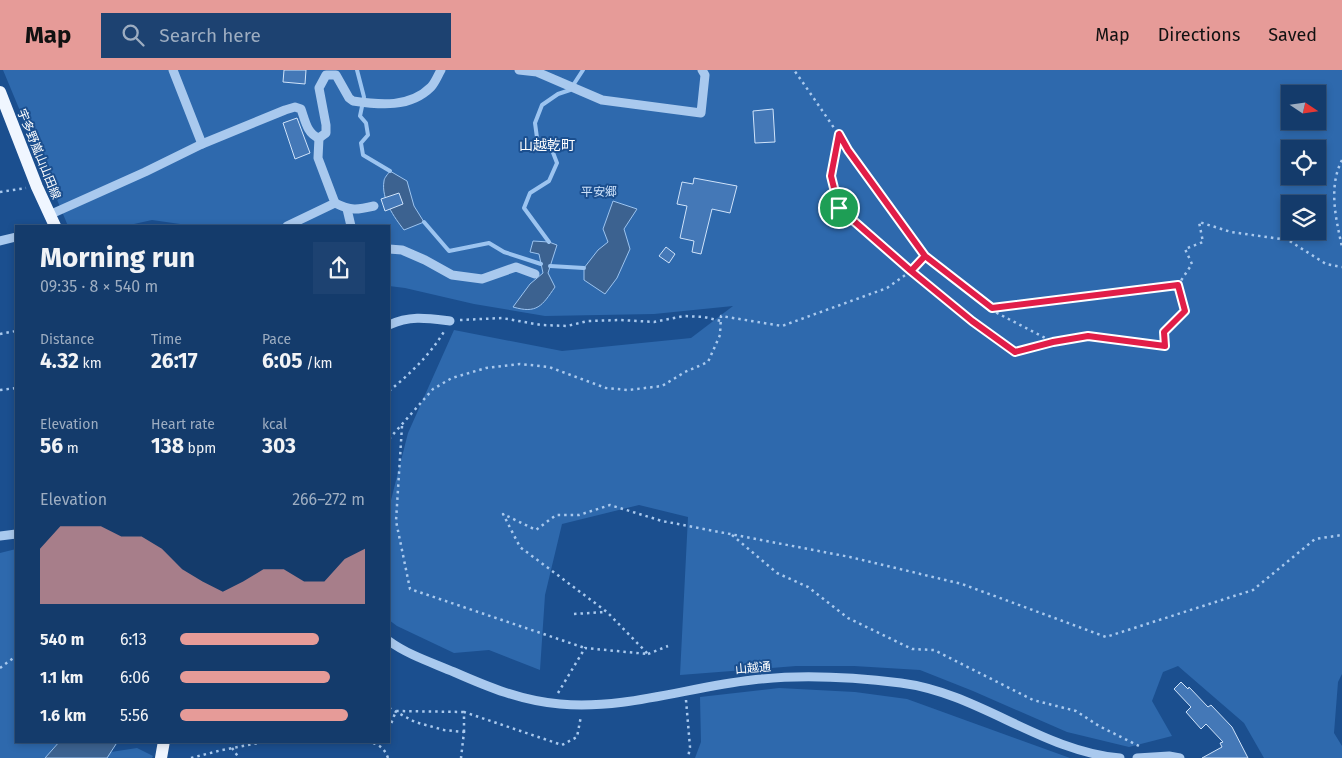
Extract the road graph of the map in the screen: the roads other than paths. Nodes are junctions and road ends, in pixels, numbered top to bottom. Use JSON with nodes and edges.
{"nodes":[{"id":1,"x":173,"y":70,"type":"edge"},
{"id":2,"x":440,"y":70,"type":"edge"},
{"id":3,"x":519,"y":70,"type":"edge"},
{"id":4,"x":702,"y":70,"type":"edge"},
{"id":5,"x":0,"y":92,"type":"edge"},
{"id":6,"x":319,"y":138,"type":"junction"},
{"id":7,"x":202,"y":144,"type":"junction"},
{"id":8,"x":335,"y":203,"type":"junction"},
{"id":9,"x":374,"y":206,"type":"dead end"},
{"id":10,"x":347,"y":209,"type":"junction"},
{"id":11,"x":52,"y":220,"type":"edge"},
{"id":12,"x":289,"y":225,"type":"edge"},
{"id":13,"x":351,"y":225,"type":"edge"},
{"id":14,"x":15,"y":237,"type":"edge"},
{"id":15,"x":0,"y":241,"type":"edge"},
{"id":16,"x":390,"y":249,"type":"edge"},
{"id":17,"x":535,"y":274,"type":"dead end"},
{"id":18,"x":450,"y":321,"type":"road end"},
{"id":19,"x":390,"y":325,"type":"edge"},
{"id":20,"x":15,"y":534,"type":"edge"},
{"id":21,"x":0,"y":536,"type":"edge"},
{"id":22,"x":390,"y":642,"type":"edge"},
{"id":23,"x":164,"y":743,"type":"edge"},
{"id":24,"x":160,"y":758,"type":"edge"},
{"id":25,"x":1120,"y":758,"type":"edge"},
{"id":26,"x":1137,"y":758,"type":"edge"},
{"id":27,"x":1180,"y":758,"type":"edge"}],
"edges":[{"from":1,"to":7,"type":"street"},
{"from":2,"to":6,"type":"street"},
{"from":3,"to":4,"type":"street"},
{"from":5,"to":11,"type":"main road","name":"宇多野嵐山山田線"},
{"from":6,"to":7,"type":"street"},
{"from":6,"to":8,"type":"street"},
{"from":7,"to":11,"type":"street"},
{"from":8,"to":10,"type":"street"},
{"from":8,"to":12,"type":"street"},
{"from":9,"to":10,"type":"street"},
{"from":10,"to":13,"type":"street"},
{"from":14,"to":15,"type":"street"},
{"from":16,"to":17,"type":"street"},
{"from":18,"to":19,"type":"street"},
{"from":20,"to":21,"type":"street"},
{"from":22,"to":25,"type":"street","name":"山越通"},
{"from":23,"to":24,"type":"main road"},
{"from":26,"to":27,"type":"street"}]}
